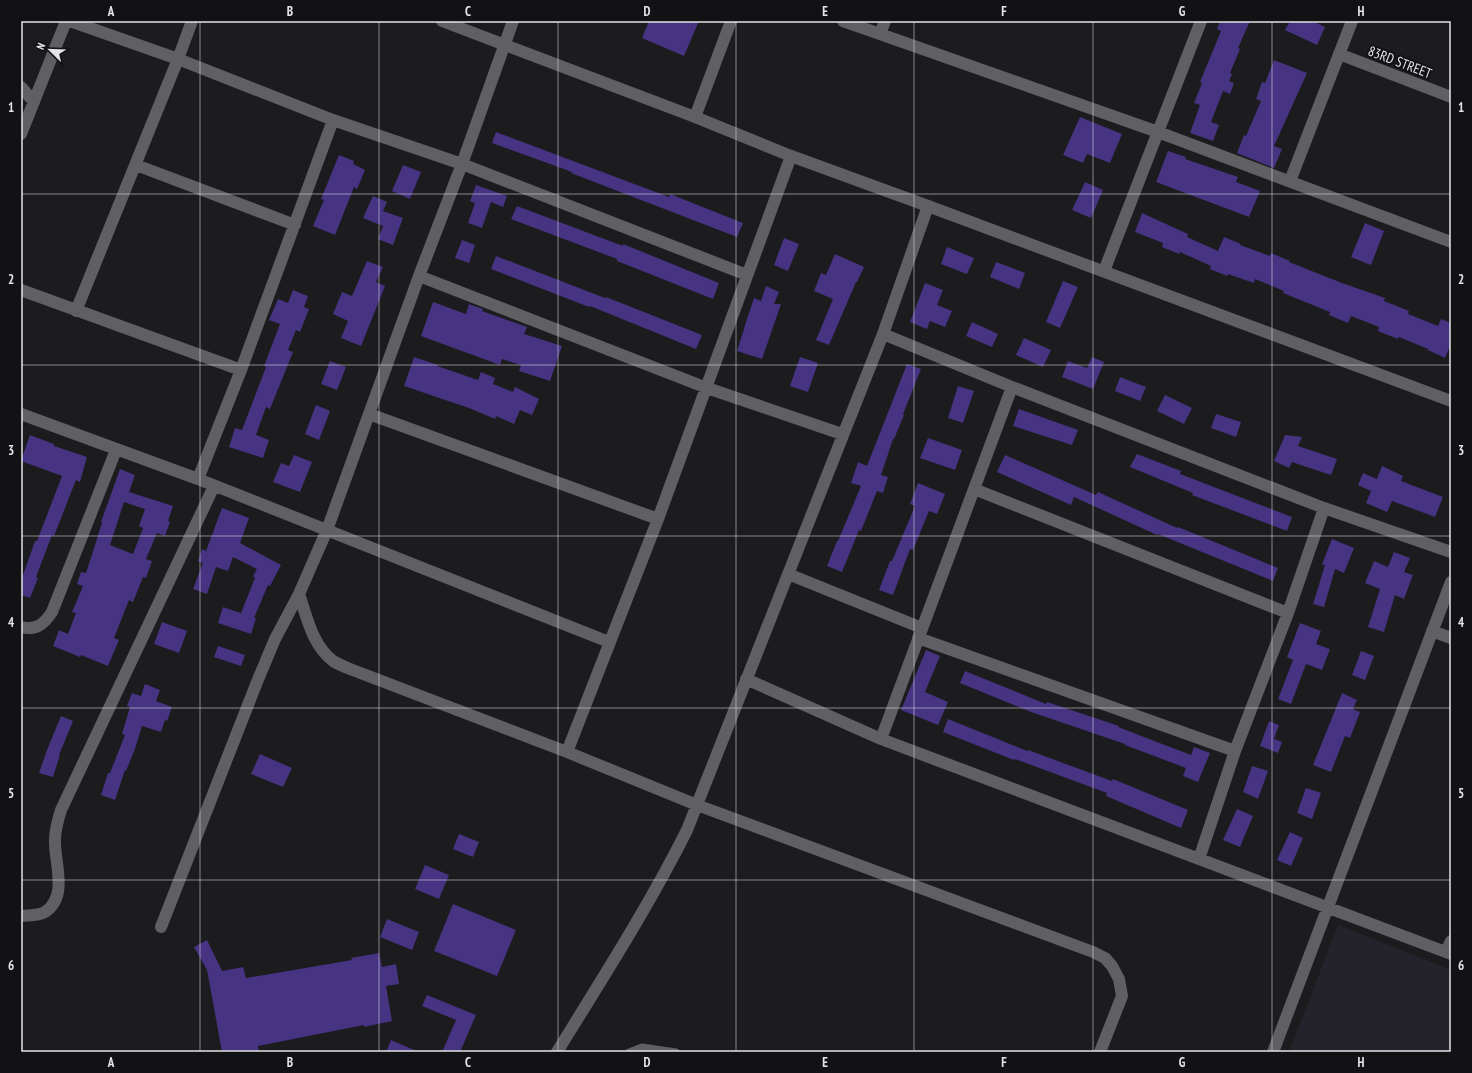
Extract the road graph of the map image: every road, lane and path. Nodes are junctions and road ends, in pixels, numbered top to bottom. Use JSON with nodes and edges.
{"nodes":[{"id":1,"x":66,"y":21,"type":"edge"},
{"id":2,"x":70,"y":21,"type":"edge"},
{"id":3,"x":192,"y":21,"type":"edge"},
{"id":4,"x":442,"y":21,"type":"edge"},
{"id":5,"x":513,"y":21,"type":"edge"},
{"id":6,"x":731,"y":21,"type":"edge"},
{"id":7,"x":843,"y":21,"type":"edge"},
{"id":8,"x":885,"y":21,"type":"edge"},
{"id":9,"x":1201,"y":21,"type":"edge"},
{"id":10,"x":1352,"y":21,"type":"edge"},
{"id":11,"x":880,"y":34,"type":"junction"},
{"id":12,"x":504,"y":45,"type":"junction"},
{"id":13,"x":1339,"y":54,"type":"junction"},
{"id":14,"x":178,"y":59,"type":"junction"},
{"id":15,"x":21,"y":87,"type":"edge"},
{"id":16,"x":1451,"y":97,"type":"edge"},
{"id":17,"x":34,"y":102,"type":"junction"},
{"id":18,"x":695,"y":118,"type":"junction"},
{"id":19,"x":333,"y":120,"type":"junction"},
{"id":20,"x":1158,"y":132,"type":"junction"},
{"id":21,"x":21,"y":134,"type":"edge"},
{"id":22,"x":792,"y":156,"type":"junction"},
{"id":23,"x":462,"y":164,"type":"junction"},
{"id":24,"x":136,"y":165,"type":"junction"},
{"id":25,"x":1290,"y":181,"type":"junction"},
{"id":26,"x":928,"y":206,"type":"junction"},
{"id":27,"x":295,"y":225,"type":"junction"},
{"id":28,"x":1451,"y":242,"type":"edge"},
{"id":29,"x":1104,"y":271,"type":"junction"},
{"id":30,"x":747,"y":275,"type":"junction"},
{"id":31,"x":419,"y":276,"type":"junction"},
{"id":32,"x":21,"y":290,"type":"edge"},
{"id":33,"x":76,"y":311,"type":"junction"},
{"id":34,"x":883,"y":334,"type":"junction"},
{"id":35,"x":241,"y":370,"type":"junction"},
{"id":36,"x":1012,"y":387,"type":"junction"},
{"id":37,"x":707,"y":388,"type":"junction"},
{"id":38,"x":1451,"y":402,"type":"edge"},
{"id":39,"x":21,"y":414,"type":"edge"},
{"id":40,"x":369,"y":414,"type":"junction"},
{"id":41,"x":842,"y":434,"type":"junction"},
{"id":42,"x":116,"y":450,"type":"junction"},
{"id":43,"x":198,"y":479,"type":"junction"},
{"id":44,"x":214,"y":486,"type":"junction"},
{"id":45,"x":974,"y":490,"type":"junction"},
{"id":46,"x":1324,"y":508,"type":"junction"},
{"id":47,"x":658,"y":519,"type":"junction"},
{"id":48,"x":327,"y":530,"type":"junction"},
{"id":49,"x":1451,"y":552,"type":"edge"},
{"id":50,"x":788,"y":574,"type":"junction"},
{"id":51,"x":1451,"y":582,"type":"edge"},
{"id":52,"x":299,"y":594,"type":"junction"},
{"id":53,"x":1288,"y":613,"type":"junction"},
{"id":54,"x":21,"y":627,"type":"edge"},
{"id":55,"x":1432,"y":631,"type":"junction"},
{"id":56,"x":920,"y":633,"type":"junction"},
{"id":57,"x":1451,"y":638,"type":"edge"},
{"id":58,"x":609,"y":642,"type":"junction"},
{"id":59,"x":746,"y":679,"type":"junction"},
{"id":60,"x":881,"y":739,"type":"junction"},
{"id":61,"x":1235,"y":750,"type":"junction"},
{"id":62,"x":567,"y":752,"type":"junction"},
{"id":63,"x":697,"y":805,"type":"junction"},
{"id":64,"x":1199,"y":859,"type":"junction"},
{"id":65,"x":1327,"y":907,"type":"junction"},
{"id":66,"x":21,"y":916,"type":"edge"},
{"id":67,"x":161,"y":928,"type":"dead end"},
{"id":68,"x":1451,"y":940,"type":"edge"},
{"id":69,"x":1449,"y":953,"type":"edge"},
{"id":70,"x":557,"y":1052,"type":"edge"},
{"id":71,"x":628,"y":1052,"type":"edge"},
{"id":72,"x":676,"y":1052,"type":"edge"},
{"id":73,"x":1100,"y":1052,"type":"edge"},
{"id":74,"x":1273,"y":1052,"type":"edge"}],
"edges":[{"from":1,"to":17,"type":"street"},
{"from":2,"to":14,"type":"street"},
{"from":3,"to":14,"type":"street"},
{"from":4,"to":12,"type":"street"},
{"from":5,"to":12,"type":"street"},
{"from":6,"to":18,"type":"street"},
{"from":7,"to":11,"type":"street"},
{"from":8,"to":11,"type":"street"},
{"from":9,"to":20,"type":"street"},
{"from":10,"to":13,"type":"street"},
{"from":11,"to":20,"type":"street"},
{"from":12,"to":18,"type":"street"},
{"from":12,"to":23,"type":"street"},
{"from":13,"to":16,"type":"street","name":"83RD STREET"},
{"from":13,"to":25,"type":"street"},
{"from":14,"to":19,"type":"street"},
{"from":14,"to":24,"type":"street"},
{"from":15,"to":17,"type":"street"},
{"from":17,"to":21,"type":"street"},
{"from":18,"to":22,"type":"street"},
{"from":19,"to":23,"type":"street"},
{"from":19,"to":27,"type":"street"},
{"from":20,"to":25,"type":"street"},
{"from":20,"to":29,"type":"street"},
{"from":22,"to":26,"type":"street"},
{"from":22,"to":30,"type":"street"},
{"from":23,"to":30,"type":"street"},
{"from":23,"to":31,"type":"street"},
{"from":24,"to":27,"type":"street"},
{"from":24,"to":33,"type":"street"},
{"from":25,"to":28,"type":"street"},
{"from":26,"to":29,"type":"street"},
{"from":26,"to":34,"type":"street"},
{"from":27,"to":35,"type":"street"},
{"from":29,"to":38,"type":"street"},
{"from":30,"to":37,"type":"street"},
{"from":31,"to":37,"type":"street"},
{"from":31,"to":40,"type":"street"},
{"from":32,"to":33,"type":"street"},
{"from":33,"to":35,"type":"street"},
{"from":34,"to":36,"type":"street"},
{"from":34,"to":41,"type":"street"},
{"from":35,"to":43,"type":"street"},
{"from":36,"to":45,"type":"street"},
{"from":36,"to":46,"type":"street"},
{"from":37,"to":41,"type":"street"},
{"from":37,"to":47,"type":"street"},
{"from":39,"to":42,"type":"street"},
{"from":40,"to":47,"type":"street"},
{"from":40,"to":48,"type":"street"},
{"from":41,"to":50,"type":"street"},
{"from":42,"to":43,"type":"street"},
{"from":42,"to":54,"type":"street"},
{"from":43,"to":44,"type":"street"},
{"from":44,"to":48,"type":"street"},
{"from":44,"to":66,"type":"street"},
{"from":45,"to":53,"type":"street"},
{"from":45,"to":56,"type":"street"},
{"from":46,"to":49,"type":"street"},
{"from":46,"to":53,"type":"street"},
{"from":47,"to":58,"type":"street"},
{"from":48,"to":52,"type":"street"},
{"from":48,"to":58,"type":"street"},
{"from":50,"to":56,"type":"street"},
{"from":50,"to":59,"type":"street"},
{"from":51,"to":55,"type":"street"},
{"from":52,"to":62,"type":"street"},
{"from":52,"to":67,"type":"street"},
{"from":53,"to":61,"type":"street"},
{"from":55,"to":57,"type":"street"},
{"from":55,"to":65,"type":"street"},
{"from":56,"to":60,"type":"street"},
{"from":56,"to":61,"type":"street"},
{"from":58,"to":62,"type":"street"},
{"from":59,"to":60,"type":"street"},
{"from":59,"to":63,"type":"street"},
{"from":60,"to":64,"type":"street"},
{"from":61,"to":64,"type":"street"},
{"from":62,"to":63,"type":"street"},
{"from":63,"to":70,"type":"street"},
{"from":63,"to":73,"type":"street"},
{"from":64,"to":65,"type":"street"},
{"from":65,"to":69,"type":"street"},
{"from":65,"to":74,"type":"street"},
{"from":68,"to":69,"type":"street"},
{"from":71,"to":72,"type":"lane"}]}
